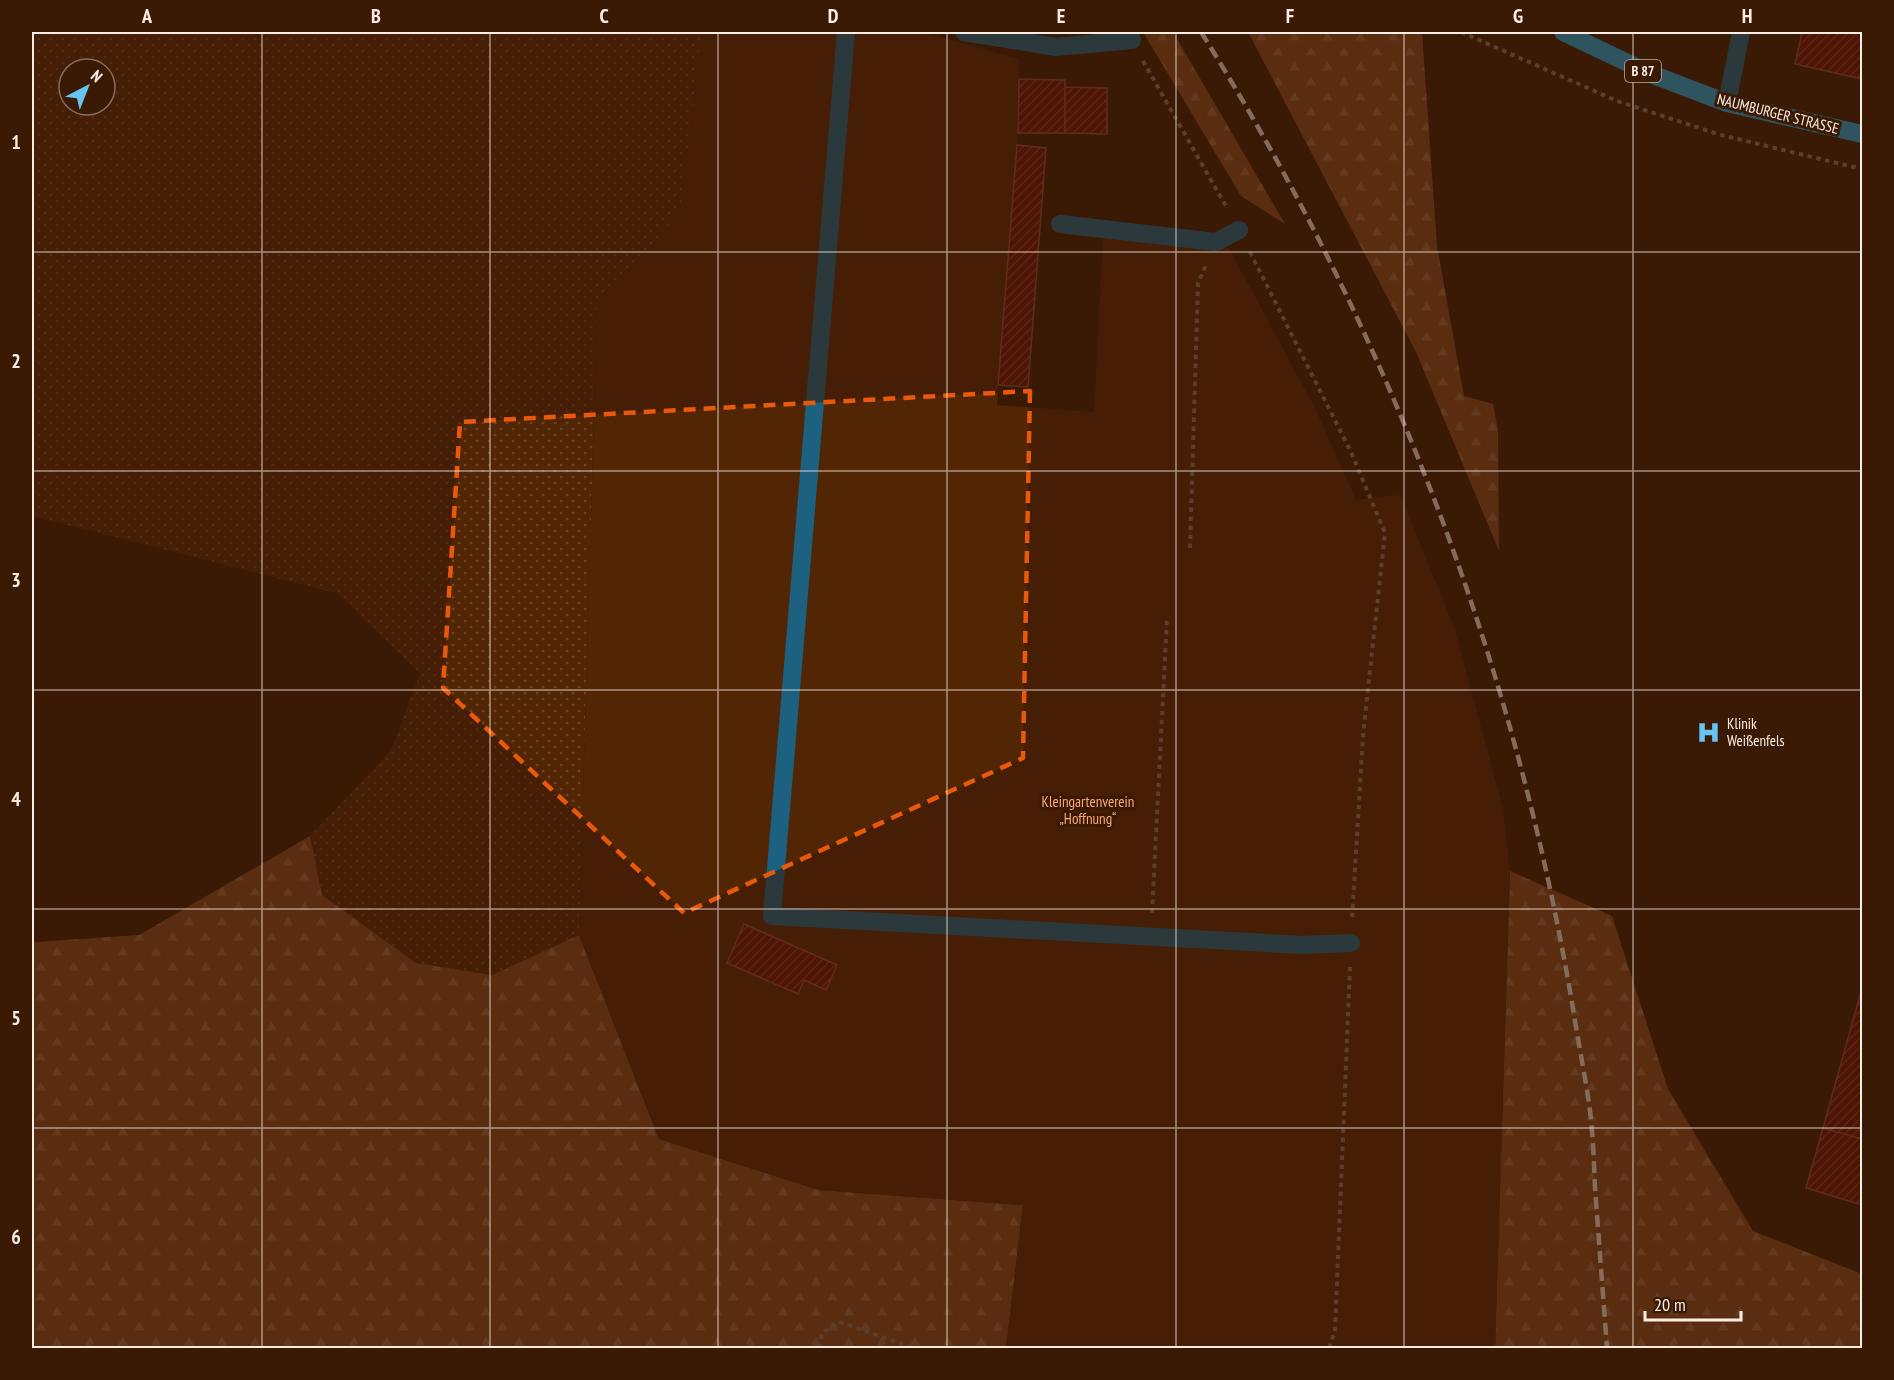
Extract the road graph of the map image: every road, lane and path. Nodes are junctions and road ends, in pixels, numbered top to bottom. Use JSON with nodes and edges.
{"nodes":[{"id":1,"x":846,"y":32,"type":"edge"},
{"id":2,"x":964,"y":32,"type":"edge"},
{"id":3,"x":1461,"y":32,"type":"edge"},
{"id":4,"x":1563,"y":32,"type":"edge"},
{"id":5,"x":1741,"y":32,"type":"edge"},
{"id":6,"x":1132,"y":40,"type":"joint"},
{"id":7,"x":1726,"y":103,"type":"junction"},
{"id":8,"x":1863,"y":135,"type":"edge"},
{"id":9,"x":1863,"y":169,"type":"edge"},
{"id":10,"x":1060,"y":224,"type":"dead end"},
{"id":11,"x":1239,"y":230,"type":"junction"},
{"id":12,"x":1216,"y":242,"type":"junction"},
{"id":13,"x":1190,"y":548,"type":"dead end"},
{"id":14,"x":1167,"y":620,"type":"dead end"},
{"id":15,"x":1151,"y":937,"type":"junction"},
{"id":16,"x":1351,"y":943,"type":"junction"},
{"id":17,"x":819,"y":1348,"type":"edge"},
{"id":18,"x":914,"y":1348,"type":"edge"},
{"id":19,"x":1329,"y":1348,"type":"edge"}],
"edges":[{"from":1,"to":15,"type":"street"},
{"from":2,"to":6,"type":"street"},
{"from":3,"to":9,"type":"path"},
{"from":4,"to":7,"type":"main road","name":"NAUMBURGER STRASSE","number":"B 87"},
{"from":5,"to":7,"type":"street"},
{"from":6,"to":11,"type":"path"},
{"from":7,"to":8,"type":"main road","name":"NAUMBURGER STRASSE","number":"B 87"},
{"from":10,"to":12,"type":"street"},
{"from":11,"to":12,"type":"street"},
{"from":11,"to":16,"type":"path"},
{"from":12,"to":13,"type":"path"},
{"from":14,"to":15,"type":"path"},
{"from":15,"to":16,"type":"street"},
{"from":16,"to":19,"type":"path"},
{"from":17,"to":18,"type":"path"}]}
